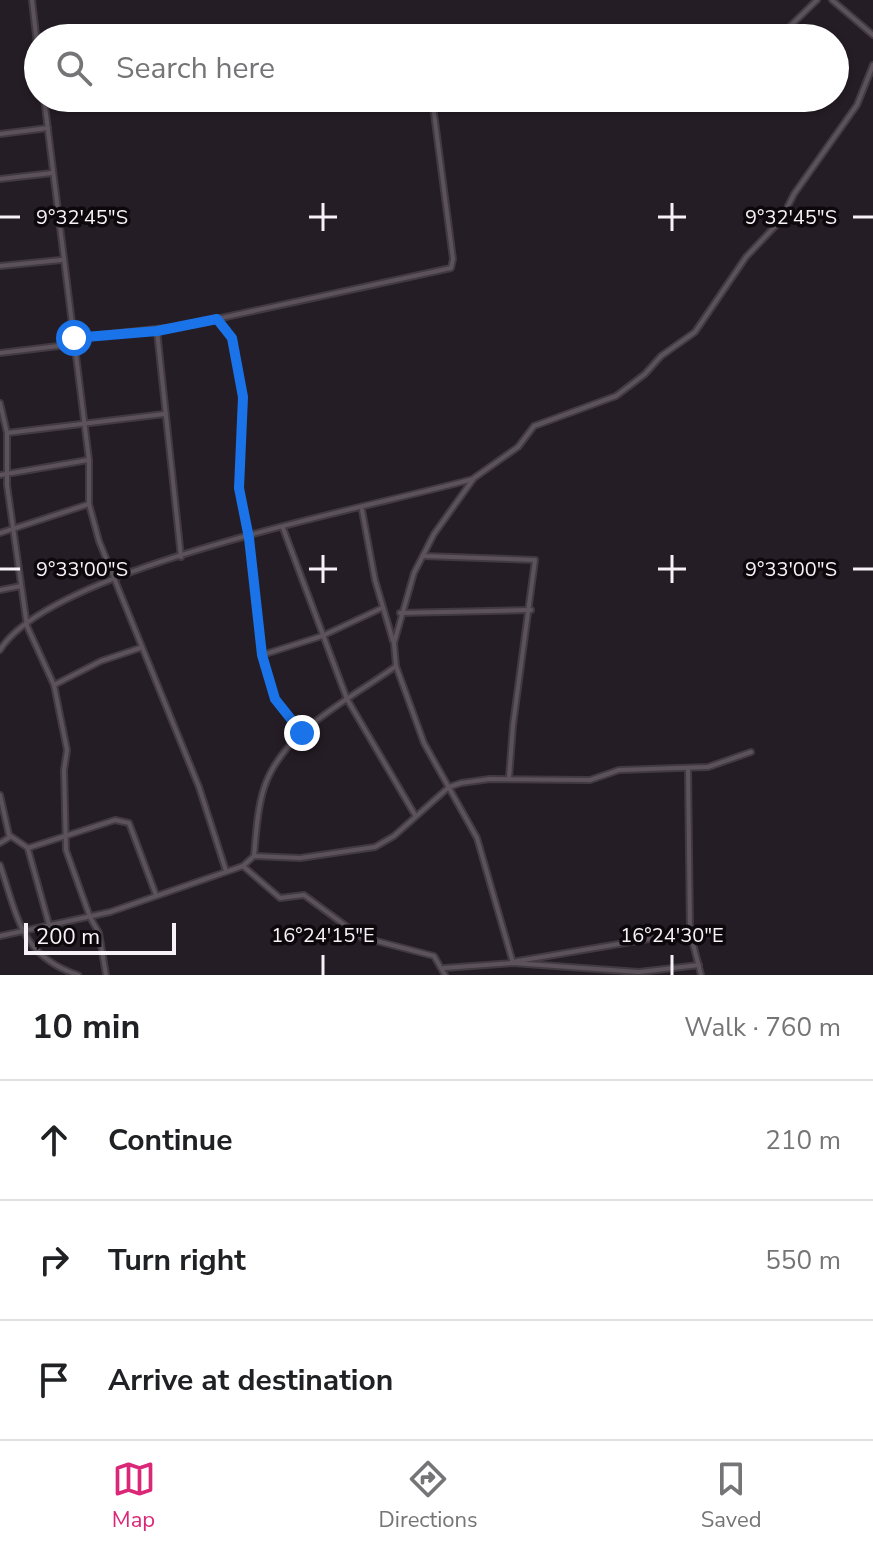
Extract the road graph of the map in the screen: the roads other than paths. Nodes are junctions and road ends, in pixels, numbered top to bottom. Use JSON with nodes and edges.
{"nodes":[{"id":1,"x":32,"y":0,"type":"edge"},
{"id":2,"x":817,"y":0,"type":"edge"},
{"id":3,"x":832,"y":0,"type":"edge"},
{"id":4,"x":35,"y":24,"type":"edge"},
{"id":5,"x":792,"y":24,"type":"edge"},
{"id":6,"x":873,"y":35,"type":"edge"},
{"id":7,"x":873,"y":65,"type":"edge"},
{"id":8,"x":46,"y":112,"type":"edge"},
{"id":9,"x":434,"y":112,"type":"edge"},
{"id":10,"x":48,"y":128,"type":"junction"},
{"id":11,"x":0,"y":134,"type":"edge"},
{"id":12,"x":52,"y":173,"type":"junction"},
{"id":13,"x":0,"y":179,"type":"edge"},
{"id":14,"x":62,"y":260,"type":"junction"},
{"id":15,"x":0,"y":266,"type":"edge"},
{"id":16,"x":217,"y":319,"type":"junction"},
{"id":17,"x":157,"y":331,"type":"junction"},
{"id":18,"x":74,"y":341,"type":"junction"},
{"id":19,"x":0,"y":353,"type":"edge"},
{"id":20,"x":0,"y":403,"type":"edge"},
{"id":21,"x":164,"y":414,"type":"junction"},
{"id":22,"x":83,"y":422,"type":"junction"},
{"id":23,"x":4,"y":430,"type":"edge"},
{"id":24,"x":89,"y":460,"type":"junction"},
{"id":25,"x":8,"y":473,"type":"junction"},
{"id":26,"x":0,"y":475,"type":"edge"},
{"id":27,"x":474,"y":478,"type":"junction"},
{"id":28,"x":89,"y":504,"type":"junction"},
{"id":29,"x":362,"y":509,"type":"junction"},
{"id":30,"x":13,"y":528,"type":"junction"},
{"id":31,"x":283,"y":528,"type":"junction"},
{"id":32,"x":0,"y":533,"type":"edge"},
{"id":33,"x":249,"y":538,"type":"junction"},
{"id":34,"x":423,"y":556,"type":"junction"},
{"id":35,"x":181,"y":557,"type":"junction"},
{"id":36,"x":113,"y":576,"type":"junction"},
{"id":37,"x":21,"y":586,"type":"junction"},
{"id":38,"x":0,"y":590,"type":"edge"},
{"id":39,"x":382,"y":608,"type":"junction"},
{"id":40,"x":531,"y":610,"type":"junction"},
{"id":41,"x":400,"y":613,"type":"junction"},
{"id":42,"x":27,"y":626,"type":"junction"},
{"id":43,"x":322,"y":636,"type":"junction"},
{"id":44,"x":394,"y":643,"type":"junction"},
{"id":45,"x":140,"y":648,"type":"junction"},
{"id":46,"x":0,"y":650,"type":"edge"},
{"id":47,"x":262,"y":655,"type":"junction"},
{"id":48,"x":396,"y":666,"type":"junction"},
{"id":49,"x":54,"y":685,"type":"junction"},
{"id":50,"x":347,"y":699,"type":"junction"},
{"id":51,"x":302,"y":733,"type":"junction"},
{"id":52,"x":751,"y":752,"type":"dead end"},
{"id":53,"x":688,"y":768,"type":"junction"},
{"id":54,"x":509,"y":779,"type":"junction"},
{"id":55,"x":449,"y":787,"type":"junction"},
{"id":56,"x":1,"y":798,"type":"edge"},
{"id":57,"x":415,"y":815,"type":"junction"},
{"id":58,"x":10,"y":837,"type":"junction"},
{"id":59,"x":66,"y":837,"type":"junction"},
{"id":60,"x":54,"y":842,"type":"junction"},
{"id":61,"x":0,"y":843,"type":"edge"},
{"id":62,"x":28,"y":848,"type":"junction"},
{"id":63,"x":66,"y":850,"type":"junction"},
{"id":64,"x":254,"y":856,"type":"junction"},
{"id":65,"x":0,"y":865,"type":"edge"},
{"id":66,"x":243,"y":866,"type":"junction"},
{"id":67,"x":226,"y":871,"type":"junction"},
{"id":68,"x":156,"y":895,"type":"junction"},
{"id":69,"x":90,"y":917,"type":"junction"},
{"id":70,"x":50,"y":928,"type":"junction"},
{"id":71,"x":23,"y":932,"type":"junction"},
{"id":72,"x":690,"y":932,"type":"junction"},
{"id":73,"x":0,"y":936,"type":"edge"},
{"id":74,"x":513,"y":963,"type":"junction"},
{"id":75,"x":699,"y":965,"type":"junction"},
{"id":76,"x":444,"y":968,"type":"junction"},
{"id":77,"x":639,"y":973,"type":"edge"},
{"id":78,"x":78,"y":975,"type":"edge"},
{"id":79,"x":106,"y":975,"type":"edge"},
{"id":80,"x":445,"y":975,"type":"edge"},
{"id":81,"x":701,"y":975,"type":"edge"}],
"edges":[{"from":1,"to":4,"type":"street"},
{"from":2,"to":5,"type":"street"},
{"from":3,"to":6,"type":"street"},
{"from":7,"to":27,"type":"street"},
{"from":8,"to":10,"type":"street"},
{"from":9,"to":16,"type":"street"},
{"from":10,"to":11,"type":"street"},
{"from":10,"to":12,"type":"street"},
{"from":12,"to":13,"type":"street"},
{"from":12,"to":14,"type":"street"},
{"from":14,"to":15,"type":"street"},
{"from":14,"to":18,"type":"street"},
{"from":16,"to":17,"type":"street"},
{"from":16,"to":33,"type":"street"},
{"from":17,"to":18,"type":"street"},
{"from":17,"to":21,"type":"street"},
{"from":18,"to":19,"type":"street"},
{"from":18,"to":22,"type":"street"},
{"from":20,"to":23,"type":"street"},
{"from":21,"to":22,"type":"street"},
{"from":21,"to":35,"type":"street"},
{"from":22,"to":23,"type":"street"},
{"from":22,"to":24,"type":"street"},
{"from":23,"to":25,"type":"street"},
{"from":24,"to":25,"type":"street"},
{"from":24,"to":28,"type":"street"},
{"from":25,"to":26,"type":"street"},
{"from":25,"to":30,"type":"street"},
{"from":27,"to":29,"type":"street"},
{"from":27,"to":34,"type":"street"},
{"from":28,"to":30,"type":"street"},
{"from":28,"to":36,"type":"street"},
{"from":29,"to":31,"type":"street"},
{"from":29,"to":39,"type":"street"},
{"from":30,"to":32,"type":"street"},
{"from":30,"to":37,"type":"street"},
{"from":31,"to":33,"type":"street"},
{"from":31,"to":43,"type":"street"},
{"from":33,"to":35,"type":"street"},
{"from":33,"to":47,"type":"street"},
{"from":34,"to":40,"type":"street"},
{"from":34,"to":41,"type":"street"},
{"from":35,"to":36,"type":"street"},
{"from":36,"to":42,"type":"street"},
{"from":36,"to":45,"type":"street"},
{"from":37,"to":38,"type":"street"},
{"from":37,"to":42,"type":"street"},
{"from":39,"to":43,"type":"street"},
{"from":39,"to":44,"type":"street"},
{"from":40,"to":41,"type":"street"},
{"from":40,"to":54,"type":"street"},
{"from":41,"to":44,"type":"street"},
{"from":42,"to":46,"type":"street"},
{"from":42,"to":49,"type":"street"},
{"from":43,"to":47,"type":"street"},
{"from":43,"to":50,"type":"street"},
{"from":44,"to":48,"type":"street"},
{"from":45,"to":49,"type":"street"},
{"from":45,"to":67,"type":"street"},
{"from":47,"to":51,"type":"street"},
{"from":48,"to":50,"type":"street"},
{"from":48,"to":55,"type":"street"},
{"from":49,"to":59,"type":"street"},
{"from":50,"to":51,"type":"street"},
{"from":50,"to":57,"type":"street"},
{"from":51,"to":64,"type":"street"},
{"from":52,"to":53,"type":"street"},
{"from":53,"to":54,"type":"street"},
{"from":53,"to":72,"type":"street"},
{"from":54,"to":55,"type":"street"},
{"from":55,"to":57,"type":"street"},
{"from":55,"to":74,"type":"street"},
{"from":56,"to":58,"type":"street"},
{"from":57,"to":64,"type":"street"},
{"from":58,"to":61,"type":"street"},
{"from":58,"to":62,"type":"street"},
{"from":59,"to":60,"type":"street"},
{"from":59,"to":63,"type":"street"},
{"from":59,"to":68,"type":"street"},
{"from":60,"to":62,"type":"street"},
{"from":60,"to":63,"type":"street"},
{"from":62,"to":70,"type":"street"},
{"from":63,"to":69,"type":"street"},
{"from":64,"to":66,"type":"street"},
{"from":65,"to":71,"type":"street"},
{"from":66,"to":67,"type":"street"},
{"from":66,"to":76,"type":"street"},
{"from":67,"to":68,"type":"street"},
{"from":68,"to":69,"type":"street"},
{"from":69,"to":70,"type":"street"},
{"from":69,"to":79,"type":"street"},
{"from":70,"to":71,"type":"street"},
{"from":71,"to":73,"type":"street"},
{"from":71,"to":78,"type":"street"},
{"from":72,"to":74,"type":"street"},
{"from":72,"to":75,"type":"street"},
{"from":74,"to":76,"type":"street"},
{"from":74,"to":77,"type":"street"},
{"from":75,"to":77,"type":"street"},
{"from":75,"to":81,"type":"street"},
{"from":76,"to":80,"type":"street"}]}
